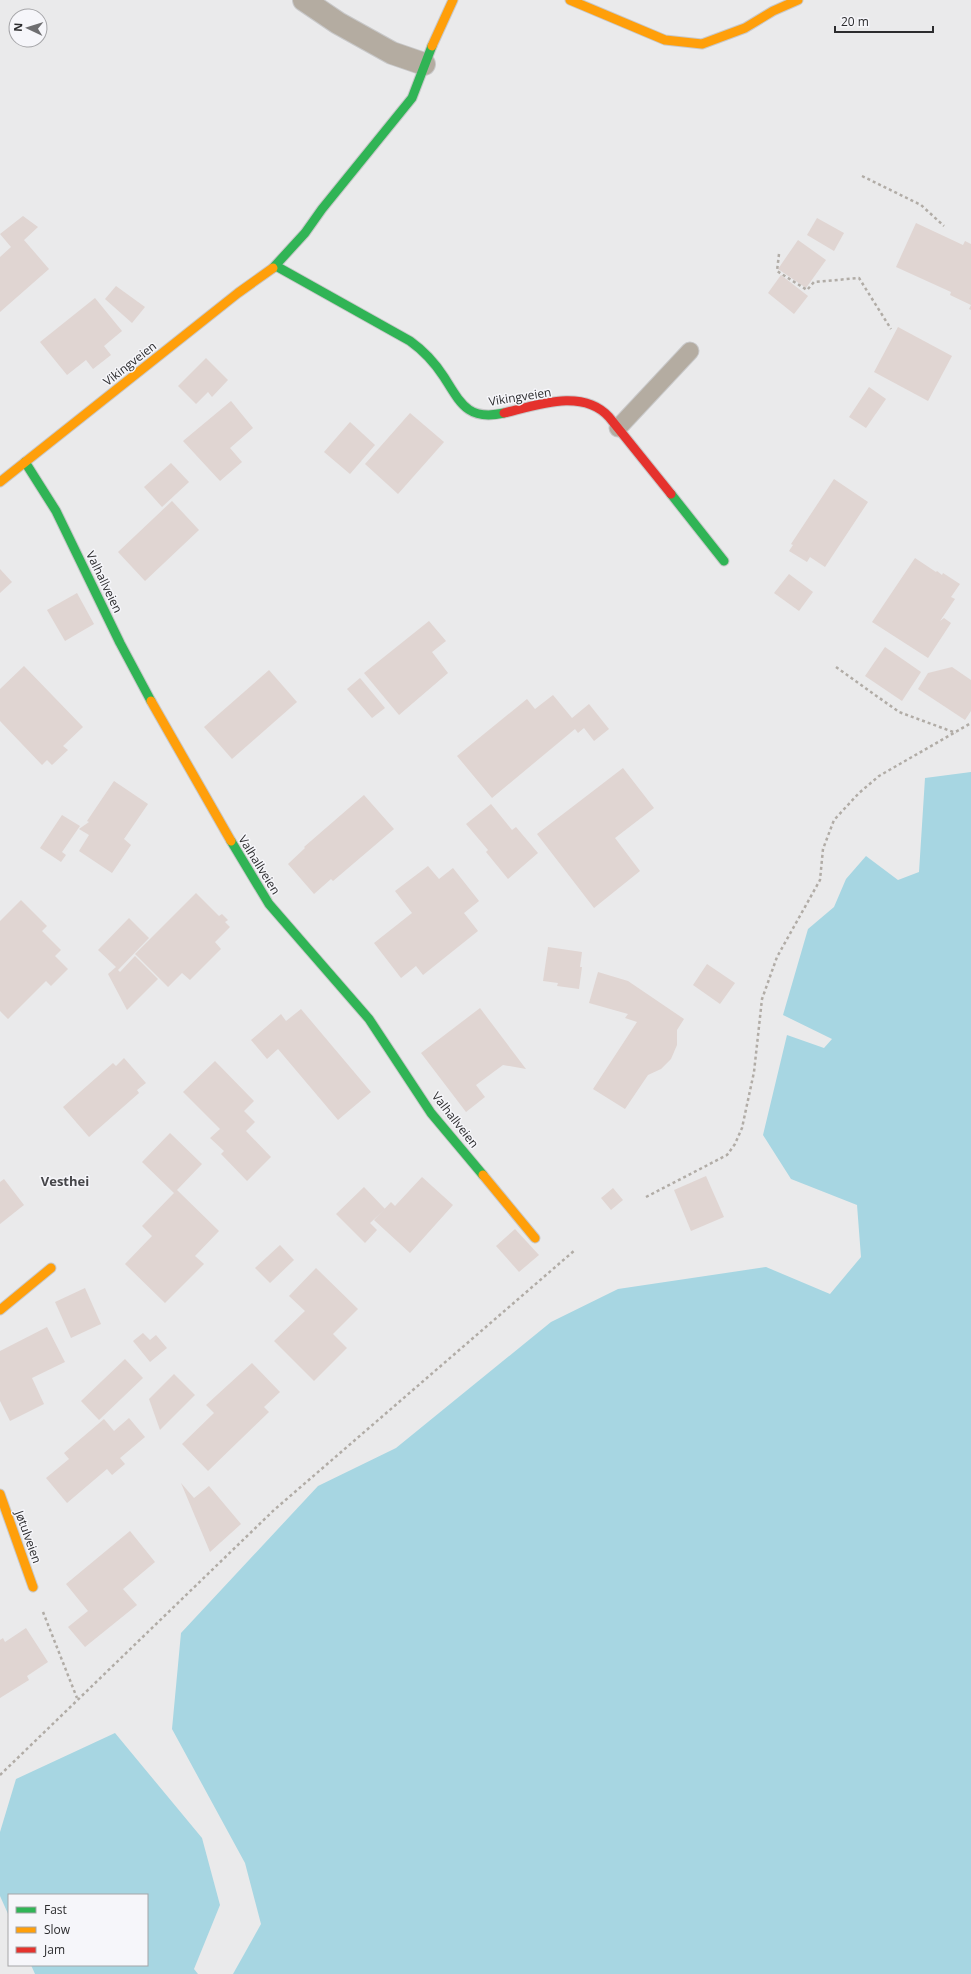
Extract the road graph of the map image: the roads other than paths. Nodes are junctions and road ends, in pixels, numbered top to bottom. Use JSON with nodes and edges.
{"nodes":[{"id":1,"x":304,"y":0,"type":"edge"},
{"id":2,"x":453,"y":0,"type":"edge"},
{"id":3,"x":570,"y":0,"type":"edge"},
{"id":4,"x":798,"y":0,"type":"edge"},
{"id":5,"x":424,"y":64,"type":"junction"},
{"id":6,"x":276,"y":266,"type":"junction"},
{"id":7,"x":690,"y":351,"type":"dead end"},
{"id":8,"x":618,"y":428,"type":"junction"},
{"id":9,"x":25,"y":462,"type":"junction"},
{"id":10,"x":0,"y":482,"type":"edge"},
{"id":11,"x":724,"y":562,"type":"dead end"},
{"id":12,"x":535,"y":1238,"type":"dead end"},
{"id":13,"x":51,"y":1268,"type":"dead end"},
{"id":14,"x":0,"y":1310,"type":"edge"},
{"id":15,"x":0,"y":1494,"type":"edge"},
{"id":16,"x":33,"y":1587,"type":"road end"}],
"edges":[{"from":1,"to":5,"type":"street"},
{"from":2,"to":5,"type":"street","name":"Vikingveien"},
{"from":3,"to":4,"type":"street"},
{"from":5,"to":6,"type":"street","name":"Vikingveien"},
{"from":6,"to":8,"type":"street","name":"Vikingveien"},
{"from":6,"to":9,"type":"street","name":"Vikingveien"},
{"from":7,"to":8,"type":"lane"},
{"from":8,"to":11,"type":"street","name":"Vikingveien"},
{"from":9,"to":10,"type":"street","name":"Vikingveien"},
{"from":9,"to":12,"type":"street","name":"Valhallveien"},
{"from":13,"to":14,"type":"street"},
{"from":15,"to":16,"type":"street","name":"Jøtulveien"}]}
